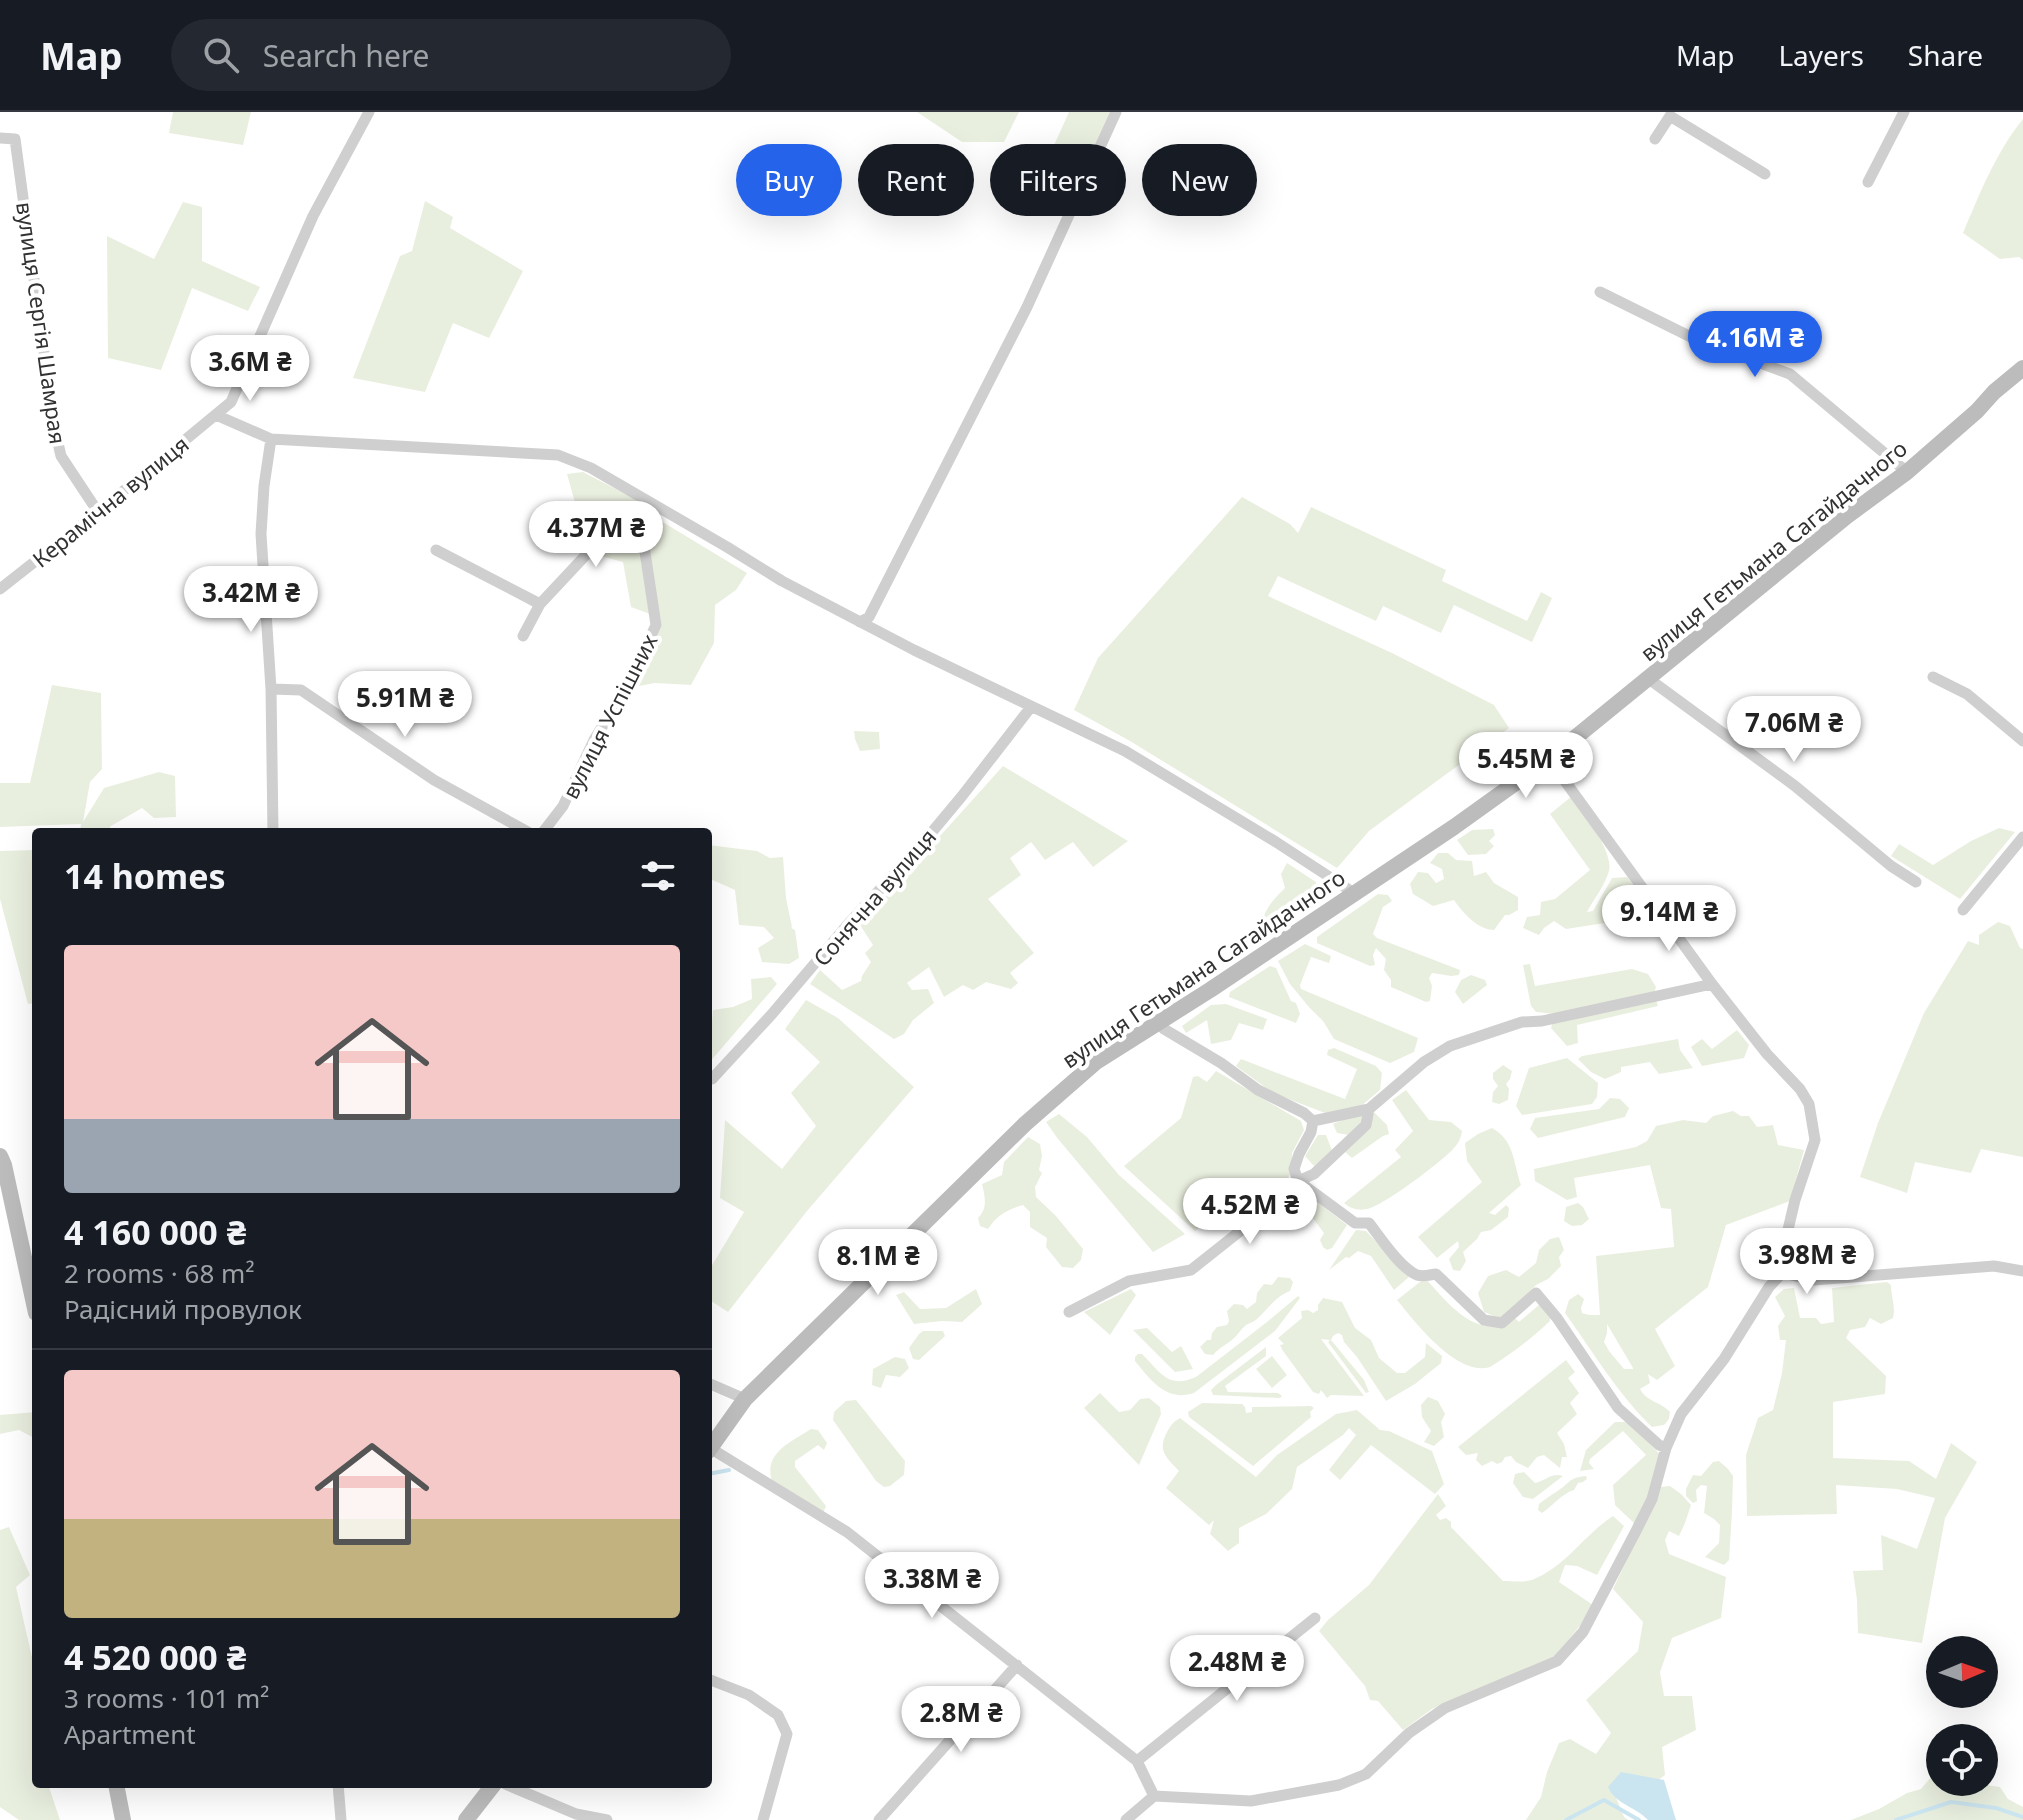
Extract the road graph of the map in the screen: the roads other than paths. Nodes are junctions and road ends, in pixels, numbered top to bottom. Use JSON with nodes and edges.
{"nodes":[{"id":1,"x":369,"y":112,"type":"edge"},
{"id":2,"x":1116,"y":112,"type":"edge"},
{"id":3,"x":1904,"y":112,"type":"edge"},
{"id":4,"x":1671,"y":114,"type":"edge"},
{"id":5,"x":0,"y":138,"type":"edge"},
{"id":6,"x":1655,"y":139,"type":"dead end"},
{"id":7,"x":1765,"y":174,"type":"dead end"},
{"id":8,"x":1868,"y":182,"type":"dead end"},
{"id":9,"x":1600,"y":292,"type":"dead end"},
{"id":10,"x":2022,"y":372,"type":"edge"},
{"id":11,"x":216,"y":415,"type":"junction"},
{"id":12,"x":271,"y":439,"type":"junction"},
{"id":13,"x":1907,"y":472,"type":"junction"},
{"id":14,"x":649,"y":502,"type":"junction"},
{"id":15,"x":98,"y":512,"type":"junction"},
{"id":16,"x":640,"y":519,"type":"junction"},
{"id":17,"x":436,"y":550,"type":"dead end"},
{"id":18,"x":0,"y":589,"type":"edge"},
{"id":19,"x":540,"y":604,"type":"junction"},
{"id":20,"x":860,"y":622,"type":"junction"},
{"id":21,"x":523,"y":636,"type":"dead end"},
{"id":22,"x":1933,"y":677,"type":"dead end"},
{"id":23,"x":1649,"y":679,"type":"junction"},
{"id":24,"x":271,"y":689,"type":"junction"},
{"id":25,"x":1031,"y":707,"type":"junction"},
{"id":26,"x":2023,"y":741,"type":"edge"},
{"id":27,"x":1549,"y":759,"type":"junction"},
{"id":28,"x":273,"y":828,"type":"edge"},
{"id":29,"x":521,"y":828,"type":"edge"},
{"id":30,"x":546,"y":828,"type":"edge"},
{"id":31,"x":2023,"y":837,"type":"edge"},
{"id":32,"x":1916,"y":882,"type":"dead end"},
{"id":33,"x":1354,"y":893,"type":"junction"},
{"id":34,"x":1963,"y":910,"type":"dead end"},
{"id":35,"x":1712,"y":984,"type":"junction"},
{"id":36,"x":1157,"y":1022,"type":"junction"},
{"id":37,"x":712,"y":1079,"type":"edge"},
{"id":38,"x":1369,"y":1109,"type":"junction"},
{"id":39,"x":1313,"y":1121,"type":"junction"},
{"id":40,"x":0,"y":1156,"type":"edge"},
{"id":41,"x":1298,"y":1181,"type":"junction"},
{"id":42,"x":2023,"y":1271,"type":"edge"},
{"id":43,"x":1782,"y":1273,"type":"junction"},
{"id":44,"x":32,"y":1294,"type":"edge"},
{"id":45,"x":1069,"y":1312,"type":"dead end"},
{"id":46,"x":712,"y":1385,"type":"edge"},
{"id":47,"x":745,"y":1399,"type":"junction"},
{"id":48,"x":712,"y":1446,"type":"edge"},
{"id":49,"x":1666,"y":1448,"type":"junction"},
{"id":50,"x":712,"y":1452,"type":"edge"},
{"id":51,"x":1315,"y":1618,"type":"dead end"},
{"id":52,"x":1017,"y":1665,"type":"junction"},
{"id":53,"x":712,"y":1681,"type":"edge"},
{"id":54,"x":1137,"y":1761,"type":"junction"},
{"id":55,"x":117,"y":1788,"type":"edge"},
{"id":56,"x":338,"y":1788,"type":"edge"},
{"id":57,"x":491,"y":1788,"type":"edge"},
{"id":58,"x":514,"y":1788,"type":"edge"},
{"id":59,"x":1154,"y":1796,"type":"junction"},
{"id":60,"x":123,"y":1820,"type":"edge"},
{"id":61,"x":341,"y":1820,"type":"edge"},
{"id":62,"x":466,"y":1820,"type":"edge"},
{"id":63,"x":607,"y":1820,"type":"edge"},
{"id":64,"x":763,"y":1820,"type":"edge"},
{"id":65,"x":879,"y":1820,"type":"edge"},
{"id":66,"x":1126,"y":1820,"type":"edge"}],
"edges":[{"from":1,"to":11,"type":"street","name":"Керамічна вулиця"},
{"from":2,"to":20,"type":"street"},
{"from":3,"to":8,"type":"street"},
{"from":4,"to":6,"type":"street"},
{"from":4,"to":7,"type":"street"},
{"from":5,"to":15,"type":"street","name":"вулиця Сергія Шамрая"},
{"from":9,"to":13,"type":"street"},
{"from":10,"to":13,"type":"main road","name":"вулиця Гетьмана Сагайдачного"},
{"from":11,"to":12,"type":"street"},
{"from":11,"to":15,"type":"street","name":"Керамічна вулиця"},
{"from":12,"to":14,"type":"street"},
{"from":12,"to":24,"type":"street"},
{"from":13,"to":23,"type":"main road","name":"вулиця Гетьмана Сагайдачного"},
{"from":14,"to":16,"type":"street"},
{"from":14,"to":20,"type":"street"},
{"from":15,"to":18,"type":"street","name":"Керамічна вулиця"},
{"from":16,"to":19,"type":"street"},
{"from":16,"to":30,"type":"street","name":"вулиця Успішних"},
{"from":17,"to":19,"type":"street"},
{"from":19,"to":21,"type":"street"},
{"from":20,"to":25,"type":"street"},
{"from":22,"to":26,"type":"street"},
{"from":23,"to":27,"type":"main road","name":"вулиця Гетьмана Сагайдачного"},
{"from":23,"to":32,"type":"street"},
{"from":24,"to":28,"type":"street"},
{"from":24,"to":29,"type":"street"},
{"from":25,"to":33,"type":"street"},
{"from":25,"to":37,"type":"street","name":"Сонячна вулиця"},
{"from":27,"to":33,"type":"main road","name":"вулиця Гетьмана Сагайдачного"},
{"from":27,"to":35,"type":"street"},
{"from":31,"to":34,"type":"street"},
{"from":33,"to":36,"type":"main road","name":"вулиця Гетьмана Сагайдачного"},
{"from":35,"to":38,"type":"street"},
{"from":35,"to":43,"type":"street"},
{"from":36,"to":39,"type":"street"},
{"from":36,"to":47,"type":"main road","name":"вулиця Гетьмана Сагайдачного"},
{"from":38,"to":39,"type":"street"},
{"from":38,"to":41,"type":"street"},
{"from":39,"to":41,"type":"street"},
{"from":40,"to":44,"type":"main road"},
{"from":41,"to":45,"type":"street"},
{"from":41,"to":49,"type":"street"},
{"from":42,"to":43,"type":"street"},
{"from":43,"to":49,"type":"street"},
{"from":46,"to":47,"type":"street"},
{"from":47,"to":48,"type":"main road","name":"вулиця Гетьмана Сагайдачного"},
{"from":49,"to":59,"type":"street"},
{"from":50,"to":52,"type":"street"},
{"from":51,"to":54,"type":"street"},
{"from":52,"to":54,"type":"street"},
{"from":52,"to":65,"type":"street"},
{"from":53,"to":64,"type":"street"},
{"from":54,"to":59,"type":"street"},
{"from":55,"to":60,"type":"main road"},
{"from":56,"to":61,"type":"street"},
{"from":57,"to":62,"type":"main road"},
{"from":58,"to":63,"type":"street"},
{"from":59,"to":66,"type":"street"}]}
